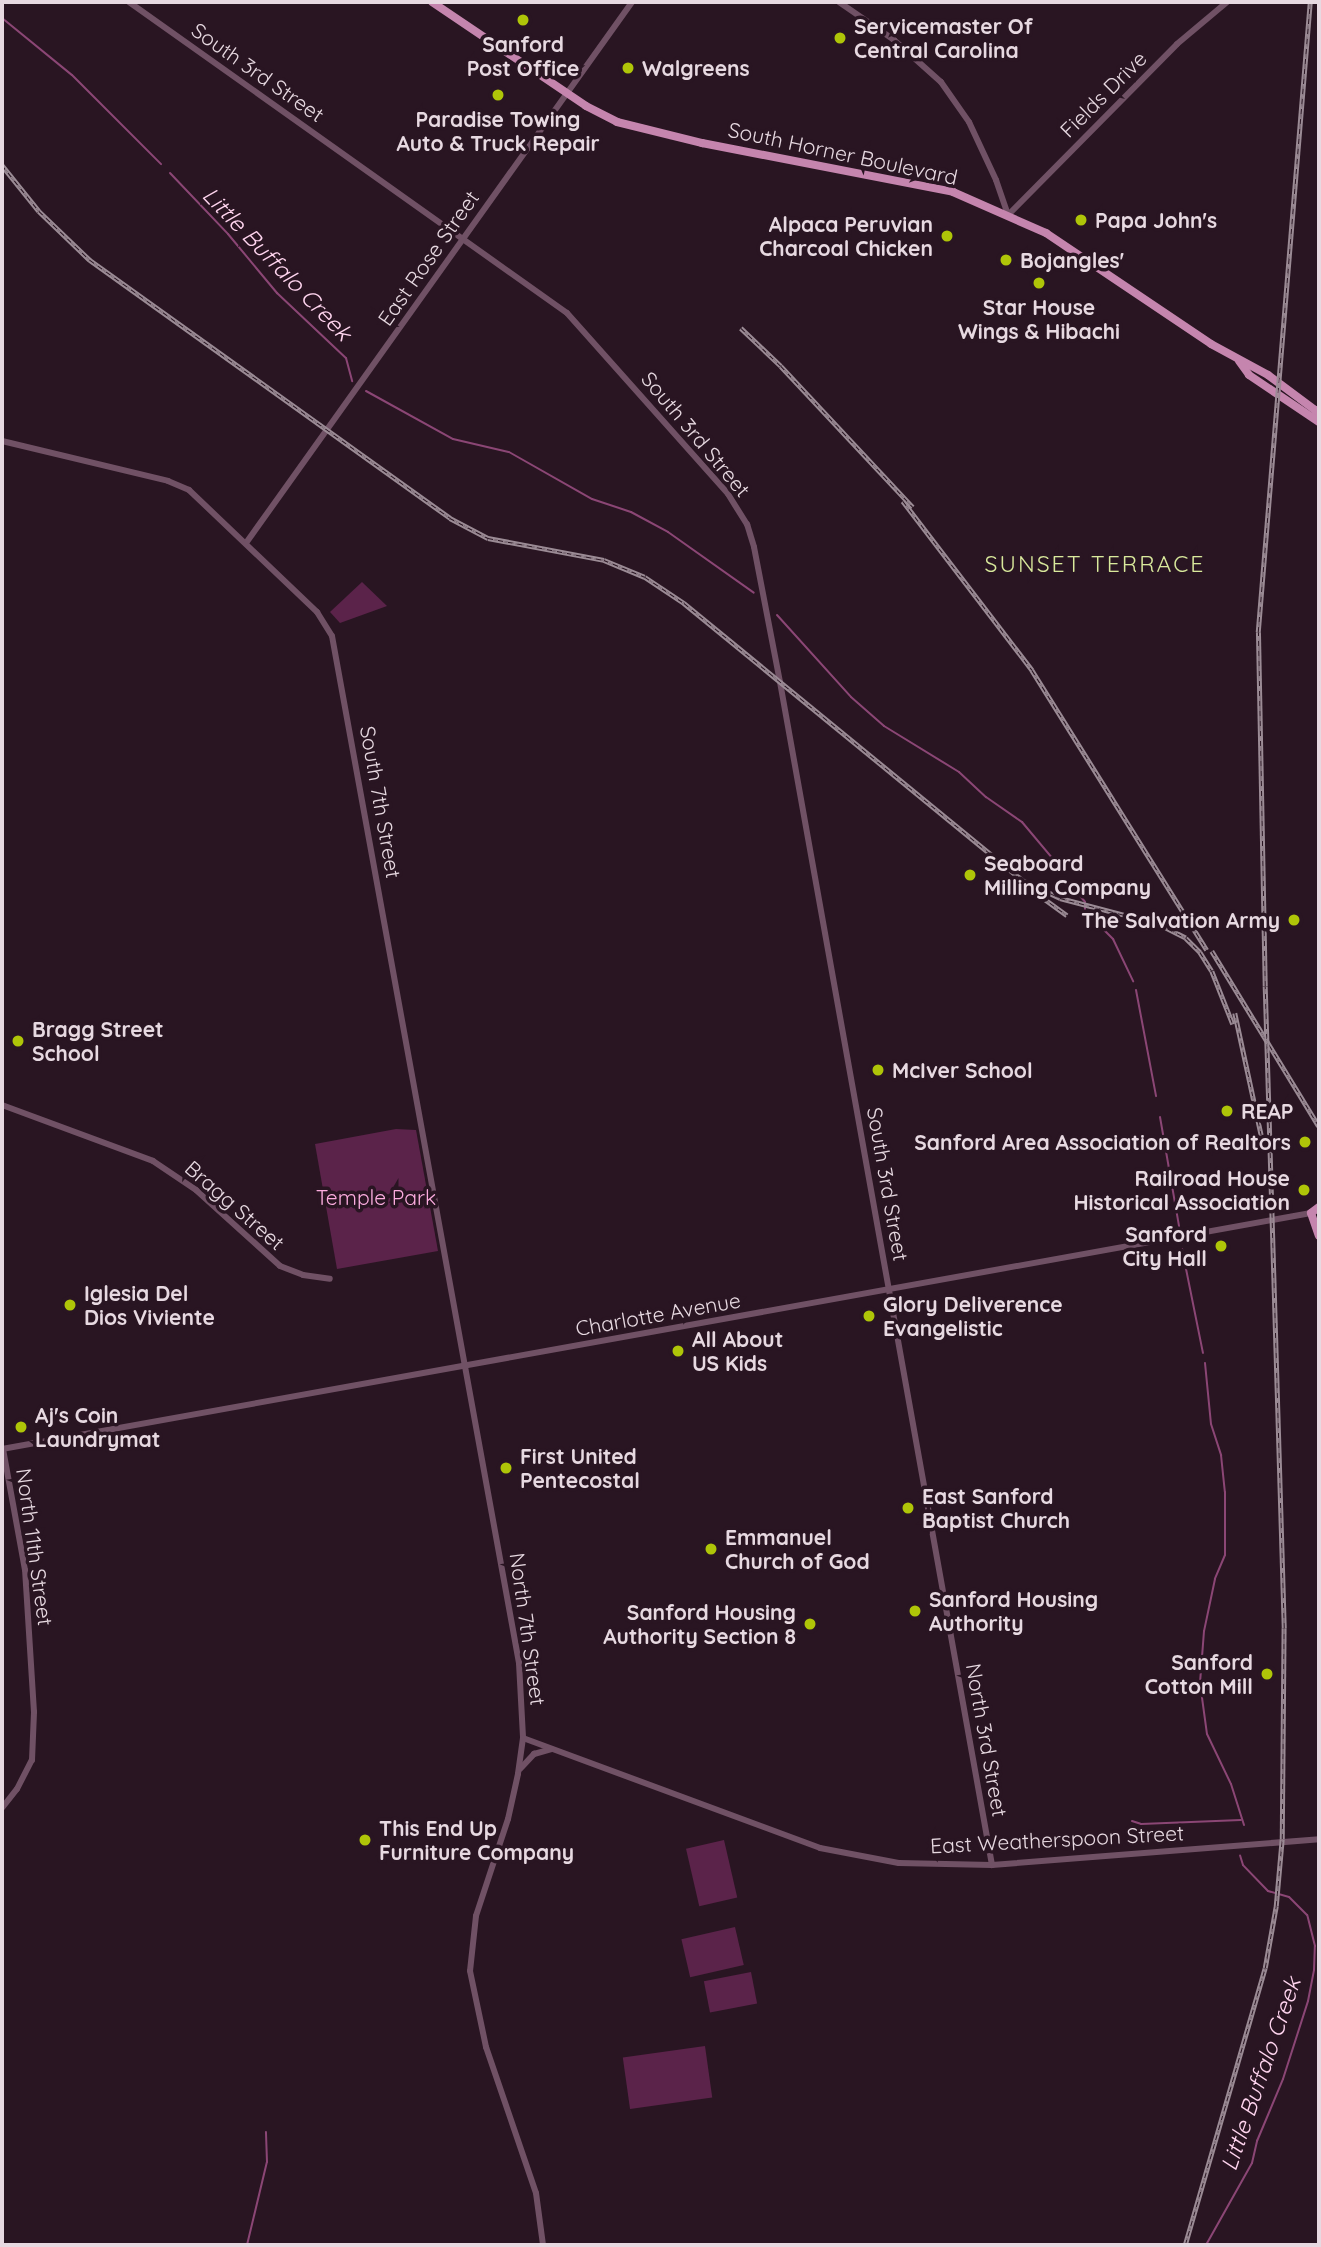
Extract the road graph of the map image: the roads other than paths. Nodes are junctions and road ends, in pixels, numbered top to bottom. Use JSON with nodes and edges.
{"nodes":[{"id":1,"x":129,"y":2,"type":"edge"},
{"id":2,"x":432,"y":2,"type":"edge"},
{"id":3,"x":632,"y":2,"type":"edge"},
{"id":4,"x":839,"y":2,"type":"edge"},
{"id":5,"x":1227,"y":2,"type":"edge"},
{"id":6,"x":567,"y":94,"type":"junction"},
{"id":7,"x":1008,"y":215,"type":"junction"},
{"id":8,"x":463,"y":238,"type":"junction"},
{"id":9,"x":1319,"y":420,"type":"edge"},
{"id":10,"x":2,"y":441,"type":"edge"},
{"id":11,"x":246,"y":543,"type":"junction"},
{"id":12,"x":2,"y":1105,"type":"edge"},
{"id":13,"x":1315,"y":1210,"type":"edge"},
{"id":14,"x":1319,"y":1236,"type":"edge"},
{"id":15,"x":330,"y":1279,"type":"dead end"},
{"id":16,"x":889,"y":1290,"type":"junction"},
{"id":17,"x":466,"y":1366,"type":"junction"},
{"id":18,"x":2,"y":1449,"type":"edge"},
{"id":19,"x":523,"y":1738,"type":"junction"},
{"id":20,"x":554,"y":1749,"type":"junction"},
{"id":21,"x":519,"y":1770,"type":"junction"},
{"id":22,"x":2,"y":1808,"type":"edge"},
{"id":23,"x":1319,"y":1839,"type":"edge"},
{"id":24,"x":992,"y":1865,"type":"junction"},
{"id":25,"x":543,"y":2245,"type":"edge"}],
"edges":[{"from":1,"to":8,"type":"street","name":"South 3rd Street"},
{"from":2,"to":6,"type":"main road","name":"South Horner Boulevard"},
{"from":3,"to":6,"type":"street","name":"East Rose Street"},
{"from":4,"to":7,"type":"street"},
{"from":5,"to":7,"type":"street","name":"Fields Drive"},
{"from":6,"to":7,"type":"main road","name":"South Horner Boulevard"},
{"from":6,"to":8,"type":"street","name":"East Rose Street"},
{"from":7,"to":9,"type":"main road","name":"South Horner Boulevard"},
{"from":8,"to":11,"type":"street","name":"East Rose Street"},
{"from":8,"to":16,"type":"street","name":"South 3rd Street"},
{"from":10,"to":11,"type":"street","name":"South 7th Street"},
{"from":11,"to":17,"type":"street","name":"South 7th Street"},
{"from":12,"to":15,"type":"street","name":"Bragg Street"},
{"from":13,"to":14,"type":"main road"},
{"from":13,"to":16,"type":"street","name":"Charlotte Avenue"},
{"from":16,"to":17,"type":"street","name":"Charlotte Avenue"},
{"from":16,"to":24,"type":"street","name":"North 3rd Street"},
{"from":17,"to":18,"type":"street","name":"Charlotte Avenue"},
{"from":17,"to":19,"type":"street","name":"North 7th Street"},
{"from":18,"to":22,"type":"street","name":"North 11th Street"},
{"from":19,"to":20,"type":"street","name":"East Weatherspoon Street"},
{"from":19,"to":21,"type":"street","name":"North 7th Street"},
{"from":20,"to":21,"type":"street"},
{"from":20,"to":24,"type":"street","name":"East Weatherspoon Street"},
{"from":21,"to":25,"type":"street","name":"North 7th Street"},
{"from":23,"to":24,"type":"street","name":"East Weatherspoon Street"}]}
